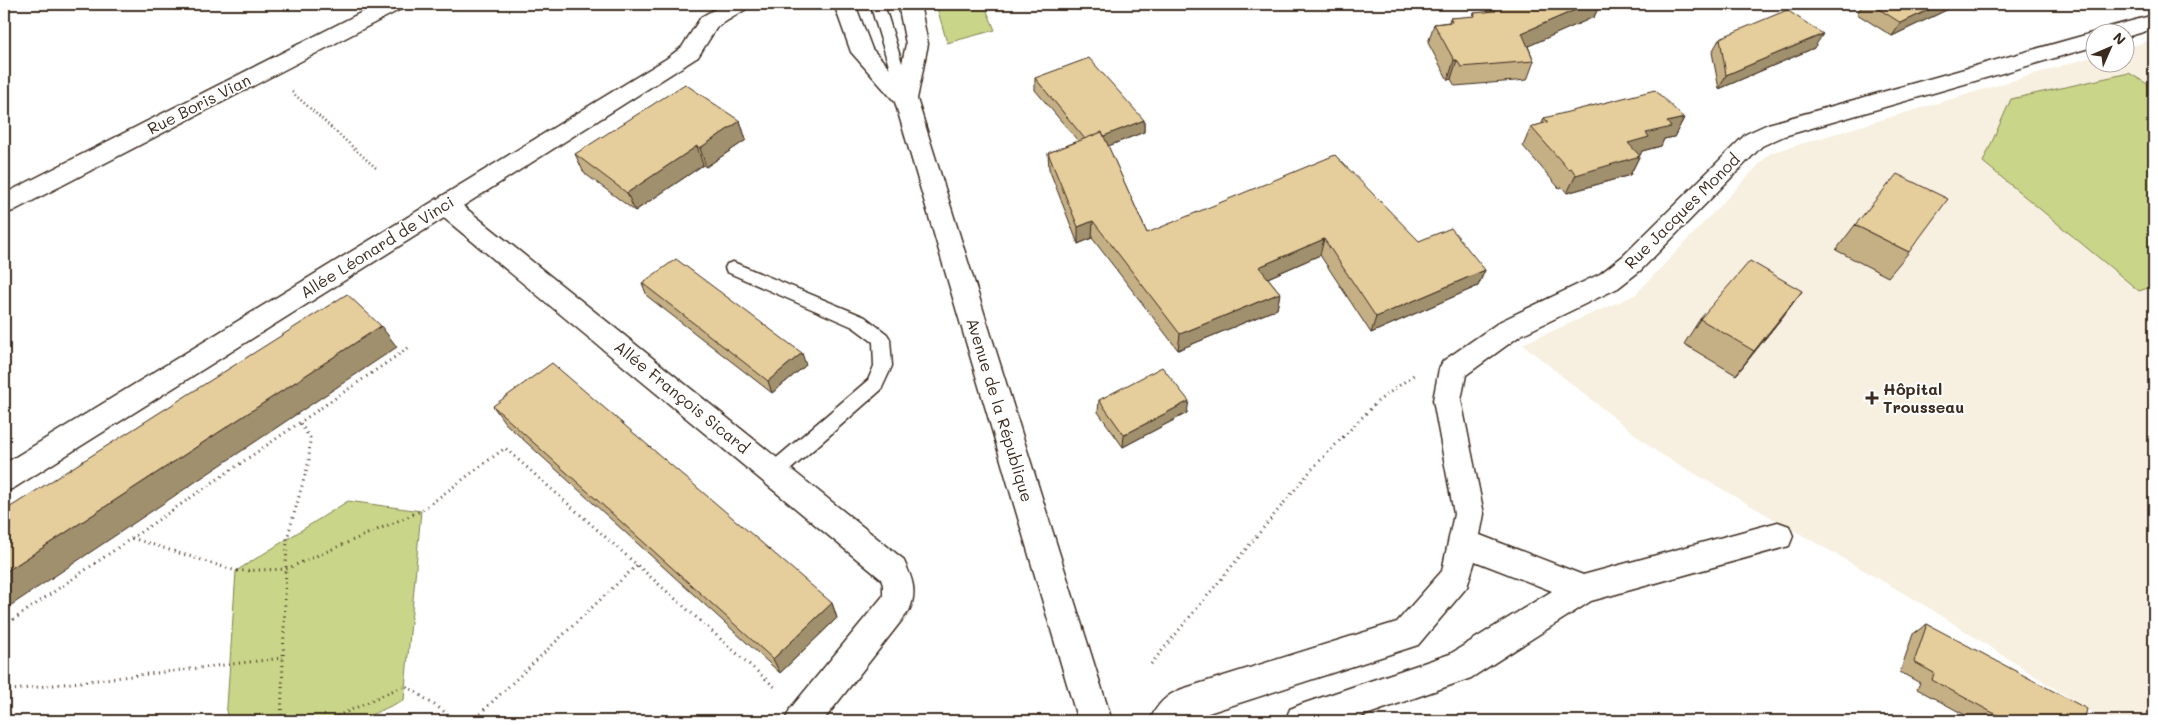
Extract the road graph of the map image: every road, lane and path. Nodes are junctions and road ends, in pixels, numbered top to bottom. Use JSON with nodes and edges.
{"nodes":[{"id":1,"x":394,"y":4,"type":"edge"},
{"id":2,"x":739,"y":4,"type":"edge"},
{"id":3,"x":845,"y":4,"type":"edge"},
{"id":4,"x":877,"y":4,"type":"edge"},
{"id":5,"x":909,"y":4,"type":"edge"},
{"id":6,"x":2154,"y":22,"type":"edge"},
{"id":7,"x":2136,"y":27,"type":"edge"},
{"id":8,"x":2086,"y":41,"type":"edge"},
{"id":9,"x":268,"y":69,"type":"junction"},
{"id":10,"x":906,"y":98,"type":"junction"},
{"id":11,"x":377,"y":169,"type":"dead end"},
{"id":12,"x":4,"y":205,"type":"edge"},
{"id":13,"x":445,"y":205,"type":"junction"},
{"id":14,"x":733,"y":268,"type":"dead end"},
{"id":15,"x":412,"y":346,"type":"dead end"},
{"id":16,"x":1453,"y":369,"type":"junction"},
{"id":17,"x":300,"y":423,"type":"junction"},
{"id":18,"x":774,"y":472,"type":"junction"},
{"id":19,"x":4,"y":479,"type":"edge"},
{"id":20,"x":1778,"y":536,"type":"dead end"},
{"id":21,"x":132,"y":538,"type":"junction"},
{"id":22,"x":1464,"y":542,"type":"junction"},
{"id":23,"x":637,"y":565,"type":"junction"},
{"id":24,"x":286,"y":569,"type":"junction"},
{"id":25,"x":1583,"y":588,"type":"junction"},
{"id":26,"x":4,"y":626,"type":"edge"},
{"id":27,"x":283,"y":658,"type":"junction"},
{"id":28,"x":1151,"y":664,"type":"dead end"},
{"id":29,"x":4,"y":691,"type":"edge"},
{"id":30,"x":804,"y":718,"type":"edge"},
{"id":31,"x":282,"y":721,"type":"edge"},
{"id":32,"x":327,"y":721,"type":"edge"},
{"id":33,"x":458,"y":721,"type":"edge"},
{"id":34,"x":472,"y":721,"type":"edge"},
{"id":35,"x":1094,"y":721,"type":"edge"},
{"id":36,"x":1167,"y":721,"type":"edge"},
{"id":37,"x":1302,"y":721,"type":"edge"}],
"edges":[{"from":1,"to":9,"type":"street","name":"Rue Boris Vian"},
{"from":2,"to":13,"type":"street","name":"Allée Léonard de Vinci"},
{"from":3,"to":10,"type":"street","name":"Avenue de la République"},
{"from":4,"to":10,"type":"lane"},
{"from":5,"to":10,"type":"street","name":"Avenue de la République"},
{"from":6,"to":7,"type":"street"},
{"from":8,"to":16,"type":"street","name":"Rue Jacques Monod"},
{"from":9,"to":11,"type":"path"},
{"from":9,"to":12,"type":"street","name":"Rue Boris Vian"},
{"from":10,"to":35,"type":"street","name":"Avenue de la République"},
{"from":13,"to":18,"type":"street","name":"Allée François Sicard"},
{"from":13,"to":19,"type":"street","name":"Allée Léonard de Vinci"},
{"from":14,"to":18,"type":"lane"},
{"from":15,"to":17,"type":"path"},
{"from":16,"to":22,"type":"street"},
{"from":16,"to":28,"type":"path"},
{"from":17,"to":21,"type":"path"},
{"from":17,"to":24,"type":"path"},
{"from":18,"to":30,"type":"street","name":"Allée François Sicard"},
{"from":20,"to":25,"type":"street"},
{"from":21,"to":24,"type":"path"},
{"from":21,"to":26,"type":"path"},
{"from":22,"to":25,"type":"street"},
{"from":22,"to":36,"type":"street"},
{"from":23,"to":24,"type":"path"},
{"from":23,"to":30,"type":"path"},
{"from":23,"to":34,"type":"path"},
{"from":24,"to":27,"type":"path"},
{"from":25,"to":37,"type":"street"},
{"from":27,"to":29,"type":"path"},
{"from":27,"to":31,"type":"path"},
{"from":32,"to":33,"type":"path"}]}
